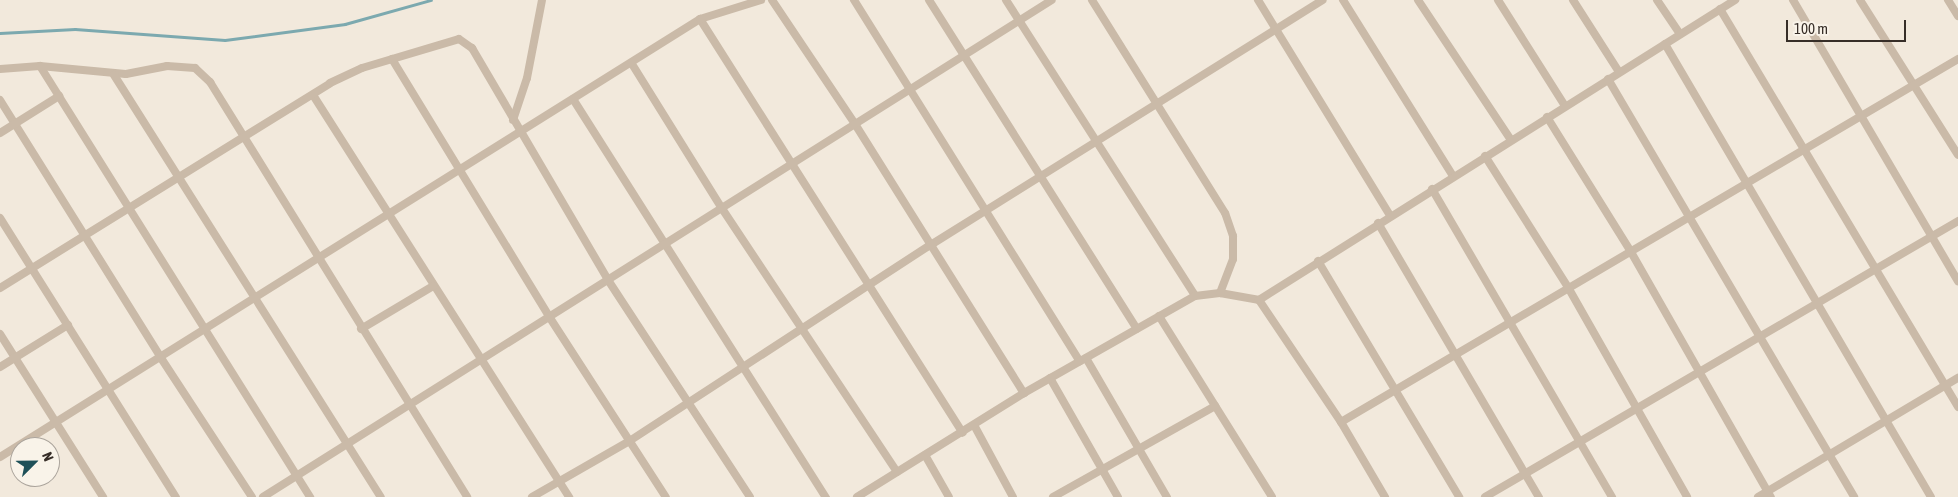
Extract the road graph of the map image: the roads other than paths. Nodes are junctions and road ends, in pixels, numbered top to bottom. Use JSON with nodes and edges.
{"nodes":[{"id":1,"x":542,"y":0,"type":"edge"},
{"id":2,"x":761,"y":0,"type":"edge"},
{"id":3,"x":772,"y":0,"type":"edge"},
{"id":4,"x":854,"y":0,"type":"edge"},
{"id":5,"x":929,"y":0,"type":"edge"},
{"id":6,"x":1006,"y":0,"type":"edge"},
{"id":7,"x":1052,"y":0,"type":"edge"},
{"id":8,"x":1092,"y":0,"type":"edge"},
{"id":9,"x":1258,"y":0,"type":"edge"},
{"id":10,"x":1323,"y":0,"type":"edge"},
{"id":11,"x":1343,"y":0,"type":"edge"},
{"id":12,"x":1418,"y":0,"type":"edge"},
{"id":13,"x":1498,"y":0,"type":"edge"},
{"id":14,"x":1573,"y":0,"type":"edge"},
{"id":15,"x":1658,"y":0,"type":"edge"},
{"id":16,"x":1735,"y":0,"type":"edge"},
{"id":17,"x":1792,"y":0,"type":"edge"},
{"id":18,"x":1860,"y":0,"type":"edge"},
{"id":19,"x":1948,"y":0,"type":"edge"},
{"id":20,"x":1720,"y":9,"type":"junction"},
{"id":21,"x":1958,"y":16,"type":"edge"},
{"id":22,"x":700,"y":19,"type":"junction"},
{"id":23,"x":1019,"y":20,"type":"junction"},
{"id":24,"x":1277,"y":28,"type":"junction"},
{"id":25,"x":1680,"y":34,"type":"junction"},
{"id":26,"x":1664,"y":44,"type":"junction"},
{"id":27,"x":964,"y":56,"type":"junction"},
{"id":28,"x":392,"y":59,"type":"junction"},
{"id":29,"x":1958,"y":59,"type":"edge"},
{"id":30,"x":632,"y":64,"type":"junction"},
{"id":31,"x":40,"y":66,"type":"junction"},
{"id":32,"x":0,"y":69,"type":"edge"},
{"id":33,"x":1619,"y":72,"type":"junction"},
{"id":34,"x":114,"y":74,"type":"junction"},
{"id":35,"x":1608,"y":79,"type":"junction"},
{"id":36,"x":1914,"y":86,"type":"junction"},
{"id":37,"x":910,"y":91,"type":"junction"},
{"id":38,"x":313,"y":95,"type":"junction"},
{"id":39,"x":58,"y":96,"type":"junction"},
{"id":40,"x":0,"y":100,"type":"edge"},
{"id":41,"x":574,"y":100,"type":"junction"},
{"id":42,"x":1158,"y":106,"type":"junction"},
{"id":43,"x":1565,"y":106,"type":"junction"},
{"id":44,"x":1863,"y":116,"type":"junction"},
{"id":45,"x":1547,"y":117,"type":"junction"},
{"id":46,"x":513,"y":120,"type":"junction"},
{"id":47,"x":14,"y":123,"type":"junction"},
{"id":48,"x":855,"y":124,"type":"junction"},
{"id":49,"x":520,"y":132,"type":"junction"},
{"id":50,"x":0,"y":133,"type":"edge"},
{"id":51,"x":243,"y":138,"type":"junction"},
{"id":52,"x":1511,"y":140,"type":"junction"},
{"id":53,"x":1097,"y":143,"type":"junction"},
{"id":54,"x":1805,"y":150,"type":"junction"},
{"id":55,"x":1958,"y":155,"type":"edge"},
{"id":56,"x":1485,"y":156,"type":"junction"},
{"id":57,"x":791,"y":162,"type":"junction"},
{"id":58,"x":460,"y":169,"type":"junction"},
{"id":59,"x":1454,"y":176,"type":"junction"},
{"id":60,"x":178,"y":177,"type":"junction"},
{"id":61,"x":1042,"y":177,"type":"junction"},
{"id":62,"x":1748,"y":184,"type":"junction"},
{"id":63,"x":1432,"y":189,"type":"junction"},
{"id":64,"x":128,"y":207,"type":"junction"},
{"id":65,"x":721,"y":207,"type":"junction"},
{"id":66,"x":986,"y":211,"type":"junction"},
{"id":67,"x":388,"y":214,"type":"junction"},
{"id":68,"x":1390,"y":215,"type":"junction"},
{"id":69,"x":1692,"y":217,"type":"junction"},
{"id":70,"x":0,"y":218,"type":"edge"},
{"id":71,"x":1958,"y":221,"type":"edge"},
{"id":72,"x":1378,"y":223,"type":"junction"},
{"id":73,"x":84,"y":234,"type":"junction"},
{"id":74,"x":1932,"y":236,"type":"junction"},
{"id":75,"x":666,"y":242,"type":"junction"},
{"id":76,"x":929,"y":246,"type":"junction"},
{"id":77,"x":1630,"y":252,"type":"junction"},
{"id":78,"x":317,"y":257,"type":"junction"},
{"id":79,"x":1318,"y":261,"type":"junction"},
{"id":80,"x":32,"y":268,"type":"junction"},
{"id":81,"x":1875,"y":268,"type":"junction"},
{"id":82,"x":608,"y":280,"type":"junction"},
{"id":83,"x":1958,"y":281,"type":"edge"},
{"id":84,"x":868,"y":285,"type":"junction"},
{"id":85,"x":433,"y":286,"type":"junction"},
{"id":86,"x":0,"y":288,"type":"edge"},
{"id":87,"x":1568,"y":289,"type":"junction"},
{"id":88,"x":1220,"y":293,"type":"junction"},
{"id":89,"x":1195,"y":296,"type":"junction"},
{"id":90,"x":255,"y":298,"type":"junction"},
{"id":91,"x":1258,"y":300,"type":"junction"},
{"id":92,"x":1818,"y":301,"type":"junction"},
{"id":93,"x":1159,"y":316,"type":"junction"},
{"id":94,"x":550,"y":318,"type":"junction"},
{"id":95,"x":1510,"y":323,"type":"junction"},
{"id":96,"x":68,"y":325,"type":"junction"},
{"id":97,"x":802,"y":328,"type":"junction"},
{"id":98,"x":362,"y":329,"type":"junction"},
{"id":99,"x":1137,"y":329,"type":"junction"},
{"id":100,"x":206,"y":330,"type":"junction"},
{"id":101,"x":0,"y":334,"type":"edge"},
{"id":102,"x":1761,"y":335,"type":"junction"},
{"id":103,"x":1456,"y":355,"type":"junction"},
{"id":104,"x":15,"y":358,"type":"junction"},
{"id":105,"x":161,"y":358,"type":"junction"},
{"id":106,"x":1083,"y":359,"type":"junction"},
{"id":107,"x":481,"y":362,"type":"junction"},
{"id":108,"x":744,"y":366,"type":"junction"},
{"id":109,"x":0,"y":367,"type":"edge"},
{"id":110,"x":1700,"y":371,"type":"junction"},
{"id":111,"x":1050,"y":378,"type":"junction"},
{"id":112,"x":1958,"y":378,"type":"edge"},
{"id":113,"x":1944,"y":385,"type":"junction"},
{"id":114,"x":1395,"y":390,"type":"junction"},
{"id":115,"x":109,"y":391,"type":"junction"},
{"id":116,"x":1024,"y":394,"type":"junction"},
{"id":117,"x":689,"y":402,"type":"junction"},
{"id":118,"x":409,"y":406,"type":"junction"},
{"id":119,"x":1215,"y":406,"type":"junction"},
{"id":120,"x":1638,"y":407,"type":"junction"},
{"id":121,"x":1958,"y":407,"type":"edge"},
{"id":122,"x":1884,"y":420,"type":"junction"},
{"id":123,"x":1341,"y":422,"type":"junction"},
{"id":124,"x":56,"y":424,"type":"junction"},
{"id":125,"x":974,"y":425,"type":"junction"},
{"id":126,"x":963,"y":433,"type":"junction"},
{"id":127,"x":631,"y":440,"type":"junction"},
{"id":128,"x":1579,"y":442,"type":"junction"},
{"id":129,"x":348,"y":444,"type":"junction"},
{"id":130,"x":1138,"y":448,"type":"junction"},
{"id":131,"x":1828,"y":454,"type":"junction"},
{"id":132,"x":925,"y":455,"type":"junction"},
{"id":133,"x":0,"y":457,"type":"edge"},
{"id":134,"x":1102,"y":469,"type":"junction"},
{"id":135,"x":897,"y":472,"type":"junction"},
{"id":136,"x":1525,"y":474,"type":"junction"},
{"id":137,"x":297,"y":475,"type":"junction"},
{"id":138,"x":558,"y":480,"type":"junction"},
{"id":139,"x":1769,"y":494,"type":"edge"},
{"id":140,"x":103,"y":497,"type":"edge"},
{"id":141,"x":176,"y":497,"type":"edge"},
{"id":142,"x":252,"y":497,"type":"edge"},
{"id":143,"x":263,"y":497,"type":"edge"},
{"id":144,"x":310,"y":497,"type":"edge"},
{"id":145,"x":381,"y":497,"type":"edge"},
{"id":146,"x":467,"y":497,"type":"edge"},
{"id":147,"x":532,"y":497,"type":"edge"},
{"id":148,"x":569,"y":497,"type":"edge"},
{"id":149,"x":666,"y":497,"type":"edge"},
{"id":150,"x":750,"y":497,"type":"edge"},
{"id":151,"x":826,"y":497,"type":"edge"},
{"id":152,"x":857,"y":497,"type":"edge"},
{"id":153,"x":949,"y":497,"type":"edge"},
{"id":154,"x":1013,"y":497,"type":"edge"},
{"id":155,"x":1053,"y":497,"type":"edge"},
{"id":156,"x":1118,"y":497,"type":"edge"},
{"id":157,"x":1167,"y":497,"type":"edge"},
{"id":158,"x":1272,"y":497,"type":"edge"},
{"id":159,"x":1385,"y":497,"type":"edge"},
{"id":160,"x":1459,"y":497,"type":"edge"},
{"id":161,"x":1485,"y":497,"type":"edge"},
{"id":162,"x":1539,"y":497,"type":"edge"},
{"id":163,"x":1612,"y":497,"type":"edge"},
{"id":164,"x":1687,"y":497,"type":"edge"},
{"id":165,"x":1758,"y":497,"type":"edge"},
{"id":166,"x":1854,"y":497,"type":"edge"},
{"id":167,"x":1931,"y":497,"type":"edge"}],
"edges":[{"from":1,"to":46,"type":"street"},
{"from":2,"to":22,"type":"street"},
{"from":3,"to":48,"type":"street"},
{"from":4,"to":37,"type":"street"},
{"from":5,"to":27,"type":"street"},
{"from":6,"to":23,"type":"street"},
{"from":7,"to":23,"type":"street"},
{"from":8,"to":42,"type":"street"},
{"from":9,"to":24,"type":"street"},
{"from":10,"to":24,"type":"street"},
{"from":11,"to":59,"type":"street"},
{"from":12,"to":52,"type":"street"},
{"from":13,"to":43,"type":"street"},
{"from":14,"to":33,"type":"street"},
{"from":15,"to":25,"type":"street"},
{"from":16,"to":20,"type":"street"},
{"from":17,"to":44,"type":"street"},
{"from":18,"to":36,"type":"street"},
{"from":19,"to":21,"type":"street"},
{"from":20,"to":25,"type":"street"},
{"from":20,"to":54,"type":"street"},
{"from":22,"to":30,"type":"street"},
{"from":22,"to":57,"type":"street"},
{"from":23,"to":27,"type":"street"},
{"from":23,"to":53,"type":"street"},
{"from":24,"to":42,"type":"street"},
{"from":24,"to":68,"type":"street"},
{"from":25,"to":26,"type":"street"},
{"from":26,"to":33,"type":"street"},
{"from":26,"to":62,"type":"street"},
{"from":27,"to":37,"type":"street"},
{"from":27,"to":61,"type":"street"},
{"from":28,"to":38,"type":"street"},
{"from":28,"to":46,"type":"street"},
{"from":28,"to":58,"type":"street"},
{"from":29,"to":36,"type":"street"},
{"from":30,"to":41,"type":"street"},
{"from":30,"to":65,"type":"street"},
{"from":31,"to":32,"type":"street"},
{"from":31,"to":34,"type":"street"},
{"from":31,"to":39,"type":"street"},
{"from":33,"to":35,"type":"street"},
{"from":34,"to":51,"type":"street"},
{"from":34,"to":60,"type":"street"},
{"from":35,"to":43,"type":"street"},
{"from":35,"to":69,"type":"street"},
{"from":36,"to":44,"type":"street"},
{"from":36,"to":55,"type":"street"},
{"from":37,"to":48,"type":"street"},
{"from":37,"to":66,"type":"street"},
{"from":38,"to":51,"type":"street"},
{"from":38,"to":67,"type":"street"},
{"from":39,"to":47,"type":"street"},
{"from":39,"to":64,"type":"street"},
{"from":40,"to":47,"type":"street"},
{"from":41,"to":49,"type":"street"},
{"from":41,"to":75,"type":"street"},
{"from":42,"to":53,"type":"street"},
{"from":42,"to":88,"type":"street"},
{"from":43,"to":45,"type":"street"},
{"from":44,"to":54,"type":"street"},
{"from":44,"to":74,"type":"street"},
{"from":45,"to":52,"type":"street"},
{"from":45,"to":77,"type":"street"},
{"from":46,"to":49,"type":"street"},
{"from":47,"to":50,"type":"street"},
{"from":47,"to":73,"type":"street"},
{"from":48,"to":57,"type":"street"},
{"from":48,"to":76,"type":"street"},
{"from":49,"to":58,"type":"street"},
{"from":49,"to":82,"type":"street"},
{"from":51,"to":60,"type":"street"},
{"from":51,"to":78,"type":"street"},
{"from":52,"to":56,"type":"street"},
{"from":53,"to":61,"type":"street"},
{"from":53,"to":89,"type":"street"},
{"from":54,"to":62,"type":"street"},
{"from":54,"to":81,"type":"street"},
{"from":56,"to":59,"type":"street"},
{"from":56,"to":87,"type":"street"},
{"from":57,"to":65,"type":"street"},
{"from":57,"to":84,"type":"street"},
{"from":58,"to":67,"type":"street"},
{"from":58,"to":94,"type":"street"},
{"from":59,"to":63,"type":"street"},
{"from":60,"to":64,"type":"street"},
{"from":60,"to":90,"type":"street"},
{"from":61,"to":66,"type":"street"},
{"from":61,"to":99,"type":"street"},
{"from":62,"to":69,"type":"street"},
{"from":62,"to":92,"type":"street"},
{"from":63,"to":68,"type":"street"},
{"from":63,"to":95,"type":"street"},
{"from":64,"to":73,"type":"street"},
{"from":64,"to":100,"type":"street"},
{"from":65,"to":75,"type":"street"},
{"from":65,"to":97,"type":"street"},
{"from":66,"to":76,"type":"street"},
{"from":66,"to":106,"type":"street"},
{"from":67,"to":78,"type":"street"},
{"from":67,"to":85,"type":"street"},
{"from":68,"to":72,"type":"street"},
{"from":69,"to":77,"type":"street"},
{"from":69,"to":102,"type":"street"},
{"from":70,"to":80,"type":"street"},
{"from":71,"to":74,"type":"street"},
{"from":72,"to":79,"type":"street"},
{"from":72,"to":103,"type":"street"},
{"from":73,"to":80,"type":"street"},
{"from":73,"to":105,"type":"street"},
{"from":74,"to":81,"type":"street"},
{"from":74,"to":83,"type":"street"},
{"from":75,"to":82,"type":"street"},
{"from":75,"to":108,"type":"street"},
{"from":76,"to":84,"type":"street"},
{"from":76,"to":116,"type":"street"},
{"from":77,"to":87,"type":"street"},
{"from":77,"to":110,"type":"street"},
{"from":78,"to":90,"type":"street"},
{"from":78,"to":98,"type":"street"},
{"from":79,"to":91,"type":"street"},
{"from":79,"to":114,"type":"street"},
{"from":80,"to":86,"type":"street"},
{"from":80,"to":96,"type":"street"},
{"from":81,"to":92,"type":"street"},
{"from":81,"to":113,"type":"street"},
{"from":82,"to":94,"type":"street"},
{"from":82,"to":117,"type":"street"},
{"from":84,"to":97,"type":"street"},
{"from":84,"to":126,"type":"street"},
{"from":85,"to":98,"type":"street"},
{"from":85,"to":107,"type":"street"},
{"from":87,"to":95,"type":"street"},
{"from":87,"to":120,"type":"street"},
{"from":88,"to":89,"type":"street"},
{"from":88,"to":91,"type":"street"},
{"from":89,"to":93,"type":"street"},
{"from":90,"to":100,"type":"street"},
{"from":90,"to":129,"type":"street"},
{"from":91,"to":123,"type":"street"},
{"from":92,"to":102,"type":"street"},
{"from":92,"to":122,"type":"street"},
{"from":93,"to":99,"type":"street"},
{"from":93,"to":119,"type":"street"},
{"from":94,"to":107,"type":"street"},
{"from":94,"to":127,"type":"street"},
{"from":95,"to":103,"type":"street"},
{"from":95,"to":128,"type":"street"},
{"from":96,"to":104,"type":"street"},
{"from":96,"to":115,"type":"street"},
{"from":97,"to":108,"type":"street"},
{"from":97,"to":135,"type":"street"},
{"from":98,"to":118,"type":"street"},
{"from":99,"to":106,"type":"street"},
{"from":100,"to":105,"type":"street"},
{"from":100,"to":137,"type":"street"},
{"from":101,"to":104,"type":"street"},
{"from":102,"to":110,"type":"street"},
{"from":102,"to":131,"type":"street"},
{"from":103,"to":114,"type":"street"},
{"from":103,"to":136,"type":"street"},
{"from":104,"to":109,"type":"street"},
{"from":104,"to":124,"type":"street"},
{"from":105,"to":115,"type":"street"},
{"from":105,"to":142,"type":"street"},
{"from":106,"to":111,"type":"street"},
{"from":106,"to":130,"type":"street"},
{"from":107,"to":118,"type":"street"},
{"from":107,"to":138,"type":"street"},
{"from":108,"to":117,"type":"street"},
{"from":108,"to":151,"type":"street"},
{"from":110,"to":120,"type":"street"},
{"from":110,"to":139,"type":"street"},
{"from":111,"to":116,"type":"street"},
{"from":111,"to":134,"type":"street"},
{"from":112,"to":113,"type":"street"},
{"from":113,"to":121,"type":"street"},
{"from":113,"to":122,"type":"street"},
{"from":114,"to":123,"type":"street"},
{"from":114,"to":160,"type":"street"},
{"from":115,"to":124,"type":"street"},
{"from":115,"to":141,"type":"street"},
{"from":116,"to":125,"type":"street"},
{"from":117,"to":127,"type":"street"},
{"from":117,"to":150,"type":"street"},
{"from":118,"to":129,"type":"street"},
{"from":118,"to":146,"type":"street"},
{"from":119,"to":130,"type":"street"},
{"from":119,"to":158,"type":"street"},
{"from":120,"to":128,"type":"street"},
{"from":120,"to":164,"type":"street"},
{"from":122,"to":131,"type":"street"},
{"from":122,"to":167,"type":"street"},
{"from":123,"to":159,"type":"street"},
{"from":124,"to":133,"type":"street"},
{"from":124,"to":140,"type":"street"},
{"from":125,"to":126,"type":"street"},
{"from":125,"to":154,"type":"street"},
{"from":126,"to":132,"type":"street"},
{"from":127,"to":138,"type":"street"},
{"from":127,"to":149,"type":"street"},
{"from":128,"to":136,"type":"street"},
{"from":128,"to":163,"type":"street"},
{"from":129,"to":137,"type":"street"},
{"from":129,"to":145,"type":"street"},
{"from":130,"to":134,"type":"street"},
{"from":130,"to":157,"type":"street"},
{"from":131,"to":139,"type":"street"},
{"from":131,"to":166,"type":"street"},
{"from":132,"to":135,"type":"street"},
{"from":132,"to":153,"type":"street"},
{"from":134,"to":155,"type":"street"},
{"from":134,"to":156,"type":"street"},
{"from":135,"to":152,"type":"street"},
{"from":136,"to":161,"type":"street"},
{"from":136,"to":162,"type":"street"},
{"from":137,"to":143,"type":"street"},
{"from":137,"to":144,"type":"street"},
{"from":138,"to":147,"type":"street"},
{"from":138,"to":148,"type":"street"},
{"from":139,"to":165,"type":"street"}]}
